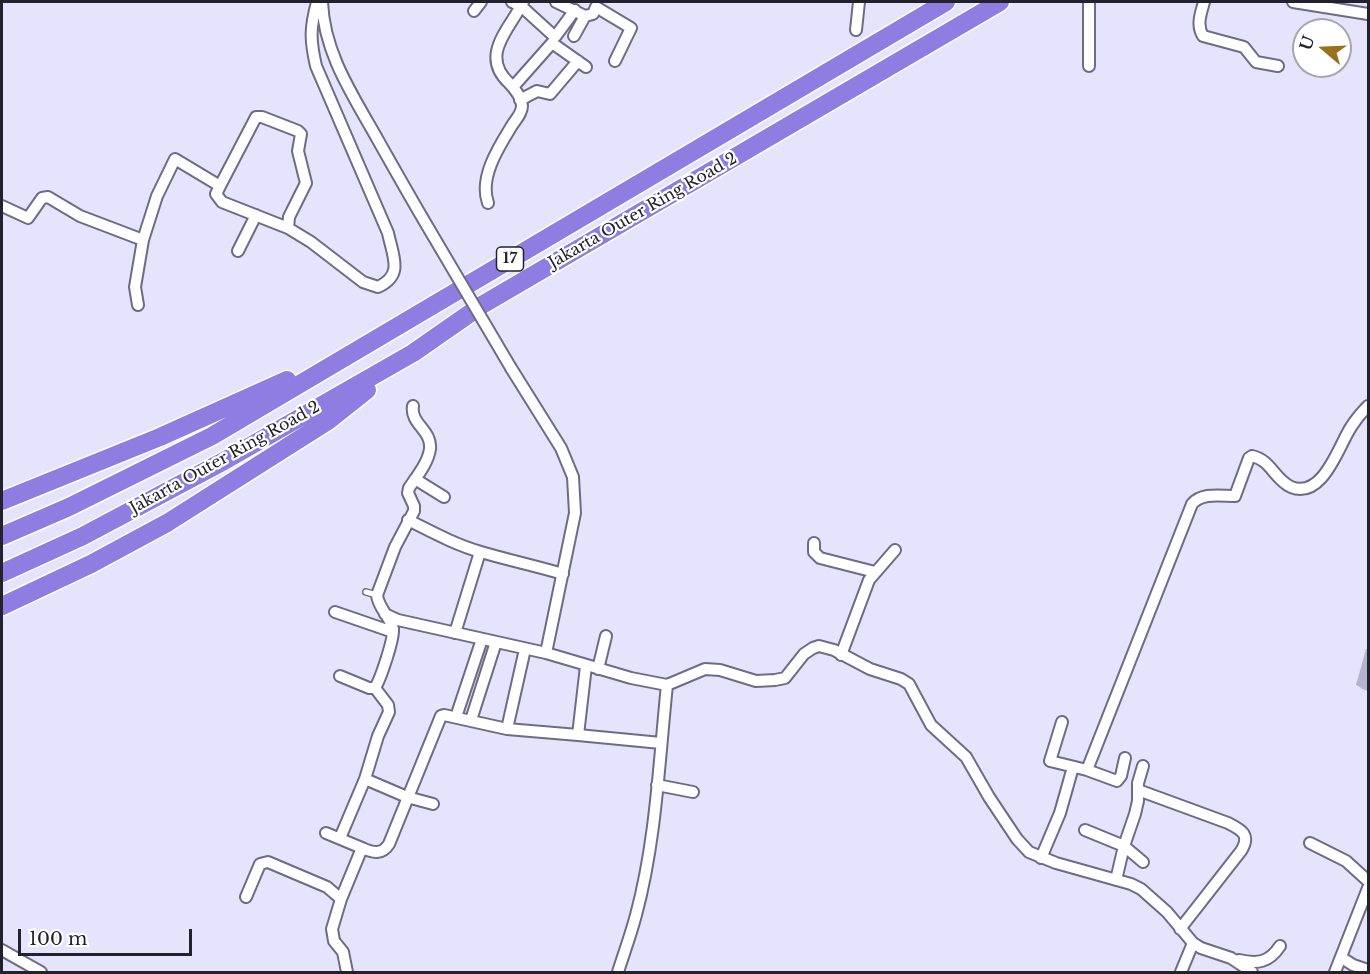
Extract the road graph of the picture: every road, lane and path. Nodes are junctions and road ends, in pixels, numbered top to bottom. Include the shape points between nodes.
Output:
1 (317, 2) edge
2 (322, 2) edge
3 (481, 2) edge
4 (556, 2) edge
5 (860, 2) edge
6 (946, 2) edge
7 (1000, 2) edge
8 (1089, 2) edge
9 (1204, 2) edge
10 (1297, 2) edge
11 (519, 3) edge
12 (575, 10) junction
13 (474, 11) dead end
14 (1368, 14) edge
15 (585, 16) junction
16 (856, 30) dead end
17 (574, 36) dead end
18 (615, 62) dead end
19 (1089, 66) dead end
20 (1278, 66) dead end
21 (513, 87) junction
22 (520, 100) junction
23 (220, 186) junction
24 (488, 203) dead end
25 (2, 206) edge
26 (256, 215) junction
27 (288, 228) junction
28 (143, 240) junction
29 (238, 251) dead end
30 (138, 305) dead end
31 (363, 346) junction
32 (413, 353) junction
33 (413, 406) dead end
34 (1368, 406) edge
35 (415, 479) junction
36 (444, 497) dead end
37 (2, 501) edge
38 (408, 520) junction
39 (2, 537) edge
40 (814, 543) dead end
41 (895, 550) dead end
42 (480, 552) junction
43 (874, 572) junction
44 (2, 573) edge
45 (563, 574) junction
46 (366, 592) dead end
47 (377, 595) junction
48 (2, 606) edge
49 (335, 612) dead end
50 (385, 614) junction
51 (393, 632) junction
52 (455, 633) junction
53 (606, 636) dead end
54 (482, 639) junction
55 (496, 642) junction
56 (525, 650) junction
57 (546, 653) junction
58 (841, 655) junction
59 (586, 666) junction
60 (598, 669) junction
61 (340, 676) dead end
62 (667, 685) junction
63 (375, 688) junction
64 (456, 717) junction
65 (471, 720) junction
66 (1062, 722) dead end
67 (507, 729) junction
68 (578, 735) junction
69 (661, 742) junction
70 (1125, 758) dead end
71 (1073, 766) junction
72 (1143, 766) dead end
73 (1087, 770) junction
74 (365, 779) junction
75 (657, 785) junction
76 (1138, 790) junction
77 (693, 792) dead end
78 (407, 797) junction
79 (434, 804) dead end
80 (1085, 830) dead end
81 (326, 833) dead end
82 (340, 838) junction
83 (1310, 843) dead end
84 (1124, 846) junction
85 (362, 848) junction
86 (1041, 858) junction
87 (1143, 862) dead end
88 (1116, 880) junction
89 (1368, 881) edge
90 (1368, 888) edge
91 (246, 897) dead end
92 (341, 899) junction
93 (1180, 929) junction
94 (1193, 943) junction
95 (1280, 946) dead end
96 (2, 950) edge
97 (1231, 958) junction
98 (1342, 958) junction
99 (1368, 970) edge
100 (41, 972) edge
101 (347, 972) edge
102 (618, 972) edge
103 (1180, 972) edge
104 (1252, 972) edge
105 (1335, 972) edge

1 - 27 street via 310,42 316,66 388,233 394,273 389,282 378,287 363,282
2 - 45 street, bridge via 330,47 346,84 561,448 573,477 575,513
3 - 13 street
4 - 12 street
5 - 16 street
6 - 31 highway, Jakarta Outer Ring Road 2 / 17
7 - 32 highway, Jakarta Outer Ring Road 2 / 17 via 482,305
8 - 19 street
9 - 20 street via 1200,20 1203,36 1244,47 1256,63
10 - 14 street
11 - 12 street via 555,38
11 - 21 street via 496,58 497,69
12 - 15 street
15 - 17 street
15 - 18 street via 593,14 596,7 631,28
21 - 22 street
21 - 22 street via 552,43 582,64 550,94 537,91
22 - 24 street via 520,112 488,173
23 - 26 street via 216,194 222,202
23 - 27 street via 258,116 298,131 298,151 306,183 289,217
23 - 28 street via 175,159 157,196
25 - 28 street via 28,218 42,198 48,197 80,216
26 - 27 street
26 - 29 street
28 - 30 street via 135,287
31 - 37 highway via 160,437
31 - 39 highway, Jakarta Outer Ring Road 2 / 17 via 213,436
32 - 44 highway, Jakarta Outer Ring Road 2 / 17 via 224,461 83,536
32 - 48 highway via 328,421 167,523
33 - 35 street via 414,419 430,441 430,451
34 - 73 street via 1351,427 1330,467 1314,483 1299,488 1290,486 1266,462 1252,456 1235,496 1202,496 1192,504
35 - 36 street
35 - 38 street via 408,493 414,511
38 - 42 street
38 - 47 street
40 - 43 street via 819,558
41 - 43 street
42 - 45 street
42 - 52 street
43 - 58 street
45 - 57 street
46 - 47 lane
47 - 50 street
49 - 51 street
50 - 51 street
50 - 52 street
51 - 63 street
52 - 54 street
53 - 60 street
54 - 55 street
54 - 64 street
55 - 56 street
55 - 65 street
56 - 57 street
56 - 67 street
57 - 59 street
58 - 62 street via 826,647 813,648 785,678 775,680 756,681 705,669
58 - 86 street via 909,684 932,725 966,757 1017,839
59 - 60 street
59 - 68 street
60 - 62 street
61 - 63 street
62 - 69 street
63 - 74 street via 389,712
64 - 65 street
64 - 78 street via 444,715 438,719
65 - 67 street
66 - 71 street via 1050,761
67 - 68 street
68 - 69 street
69 - 75 street
70 - 73 street via 1117,781
71 - 73 street
71 - 86 street via 1060,813
72 - 76 street
74 - 78 street
74 - 82 street
75 - 77 street
75 - 102 street via 645,873
76 - 84 street
76 - 93 street via 1228,823 1246,835 1241,851
78 - 79 street
78 - 85 street via 386,849 374,853
80 - 84 street
81 - 82 street
82 - 85 street
83 - 89 street via 1346,861
84 - 87 street
84 - 88 street
85 - 92 street
86 - 88 street
88 - 93 street via 1141,890
90 - 98 street
91 - 92 street via 260,864 268,862 327,887
92 - 101 street via 332,937 343,952
93 - 94 street
94 - 97 street
94 - 103 street
95 - 97 street via 1256,964
96 - 100 street
97 - 104 street
98 - 99 street
98 - 105 street

